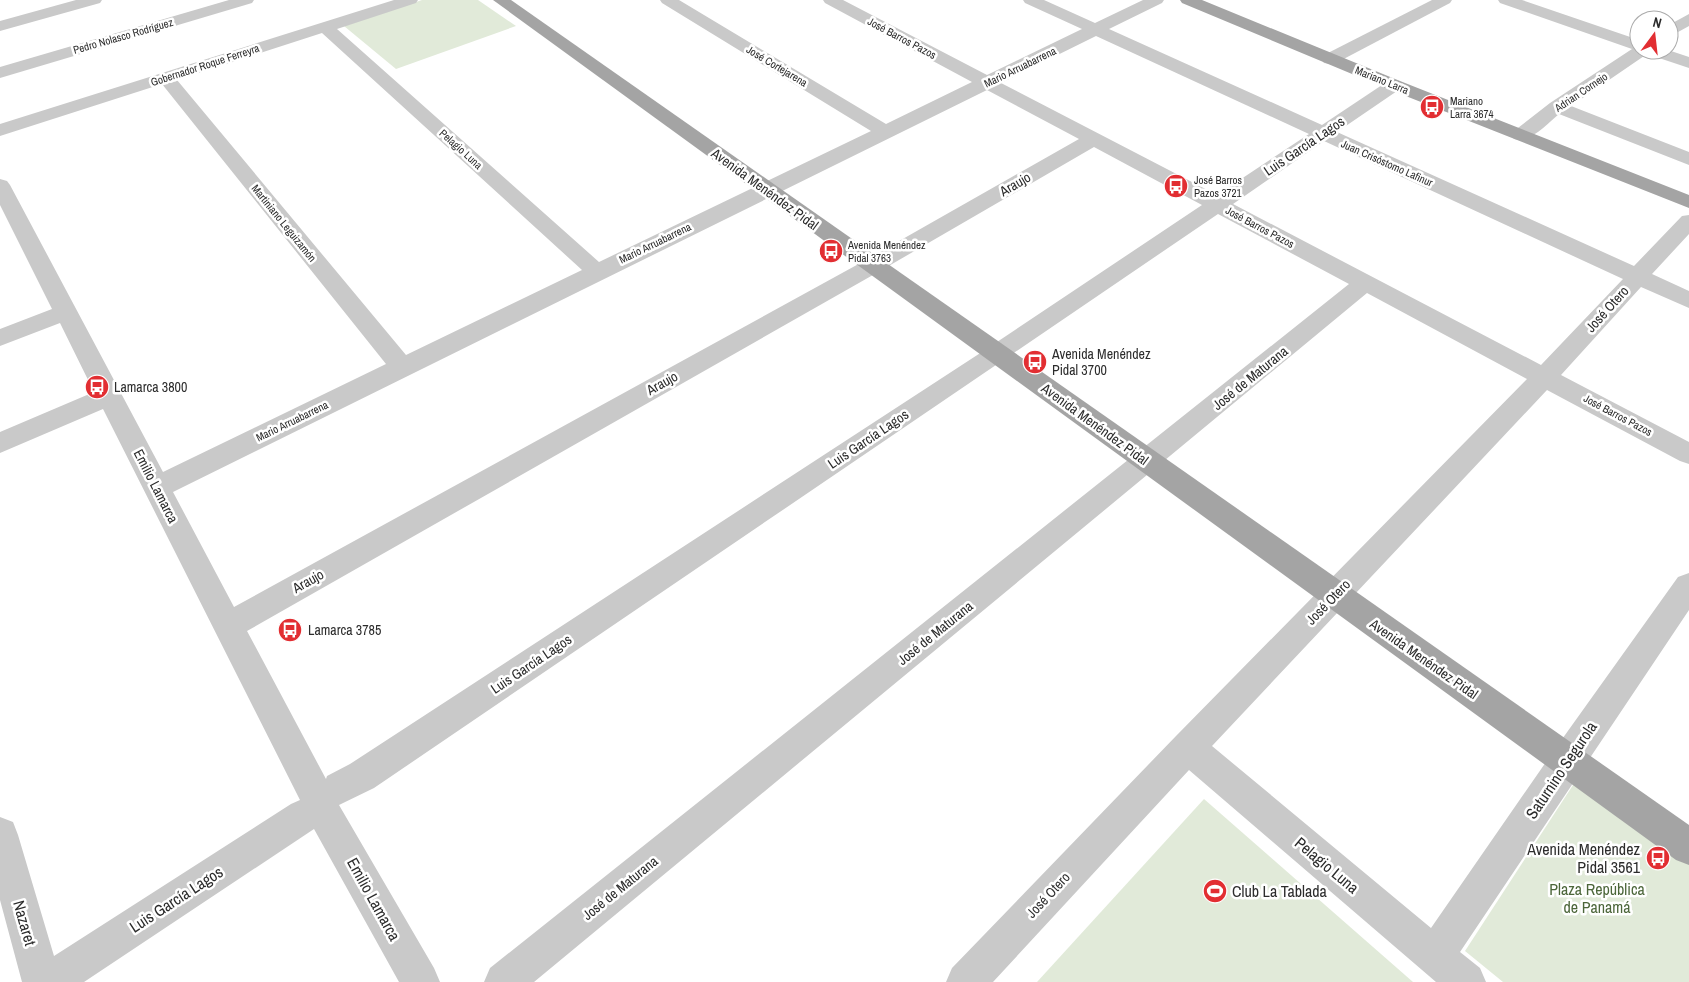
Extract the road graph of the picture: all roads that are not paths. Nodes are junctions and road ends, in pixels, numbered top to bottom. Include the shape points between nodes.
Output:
1 (94, 0) edge
2 (246, 0) edge
3 (410, 0) edge
4 (501, 0) edge
5 (668, 0) edge
6 (831, 0) edge
7 (1031, 0) edge
8 (1156, 0) edge
9 (1188, 0) edge
10 (1444, 0) edge
11 (1506, 0) edge
12 (0, 26) edge
13 (325, 27) junction
14 (1096, 30) junction
15 (1629, 43) edge
16 (1330, 59) junction
17 (1629, 59) edge
18 (0, 73) edge
19 (166, 78) junction
20 (987, 83) junction
21 (1394, 85) junction
22 (1557, 108) junction
23 (0, 130) edge
24 (885, 131) junction
25 (1322, 133) junction
26 (1521, 135) junction
27 (1094, 139) junction
28 (1689, 159) edge
29 (0, 185) edge
30 (766, 190) junction
31 (1689, 202) edge
32 (1218, 205) junction
33 (1689, 221) edge
34 (872, 266) junction
35 (597, 272) junction
36 (1637, 276) junction
37 (1365, 283) junction
38 (1689, 300) edge
39 (66, 312) junction
40 (0, 338) edge
41 (997, 354) junction
42 (402, 367) junction
43 (1545, 376) junction
44 (110, 395) junction
45 (0, 443) edge
46 (1689, 454) edge
47 (1148, 461) junction
48 (156, 488) junction
49 (1689, 586) edge
50 (1335, 595) junction
51 (229, 625) junction
52 (1188, 747) junction
53 (1567, 760) junction
54 (320, 802) junction
55 (0, 836) edge
56 (1689, 847) edge
57 (1435, 956) junction
58 (42, 982) edge
59 (49, 982) edge
60 (420, 982) edge
61 (504, 982) edge
62 (966, 982) edge
63 (1466, 982) edge

1 - 12 street
2 - 18 street, Pedro Nolasco Rodríguez
3 - 13 street, Gobernador Roque Ferreyra
4 - 30 main road, Avenida Menéndez Pidal
5 - 24 street, José Cortejarena
6 - 20 street, José Barros Pazos
7 - 14 street, Juan Crisóstomo Lafinur
8 - 14 street, Mario Arruabarrena
9 - 16 main road, Mariano Larra
10 - 16 street
11 - 15 street
13 - 19 street, Gobernador Roque Ferreyra
13 - 35 street, Pelagio Luna
14 - 20 street, Mario Arruabarrena
14 - 25 street, Juan Crisóstomo Lafinur
16 - 21 main road, Mariano Larra
17 - 22 street, Adrian Cornejo
19 - 23 street, Gobernador Roque Ferreyra
19 - 42 street, Martiniano Leguizamón
20 - 24 street, Mario Arruabarrena
20 - 27 street, José Barros Pazos
21 - 25 street, Luis García Lagos
21 - 26 main road, Mariano Larra
22 - 26 street, Adrian Cornejo
22 - 28 street
24 - 30 street, Mario Arruabarrena
25 - 32 street, Luis García Lagos
25 - 36 street, Juan Crisóstomo Lafinur
26 - 31 main road, Mariano Larra
27 - 32 street, José Barros Pazos
27 - 34 street, Araujo
29 - 39 street, Emilio Lamarca
30 - 34 main road, Avenida Menéndez Pidal
30 - 35 street, Mario Arruabarrena
32 - 37 street, José Barros Pazos
32 - 41 street, Luis García Lagos
33 - 36 street, José Otero
34 - 41 main road, Avenida Menéndez Pidal
34 - 51 street, Araujo
35 - 42 street, Mario Arruabarrena
36 - 38 street, Juan Crisóstomo Lafinur
36 - 43 street, José Otero
37 - 43 street, José Barros Pazos
37 - 47 street, José de Maturana
39 - 40 street
39 - 44 street, Emilio Lamarca
41 - 47 main road, Avenida Menéndez Pidal
41 - 54 street, Luis García Lagos
42 - 48 street, Mario Arruabarrena
43 - 46 street, José Barros Pazos
43 - 50 street, José Otero
44 - 45 street
44 - 48 street, Emilio Lamarca
47 - 50 main road, Avenida Menéndez Pidal
47 - 61 street, José de Maturana
48 - 51 street, Emilio Lamarca
49 - 53 street, Saturnino Segurola
50 - 52 street, José Otero
50 - 53 main road, Avenida Menéndez Pidal
51 - 54 street, Emilio Lamarca
52 - 57 street, Pelagio Luna
52 - 62 street, José Otero
53 - 56 main road, Avenida Menéndez Pidal
53 - 57 street, Saturnino Segurola
54 - 59 street, Luis García Lagos
54 - 60 street, Emilio Lamarca
55 - 58 street, Nazaret
57 - 63 street, Pelagio Luna

